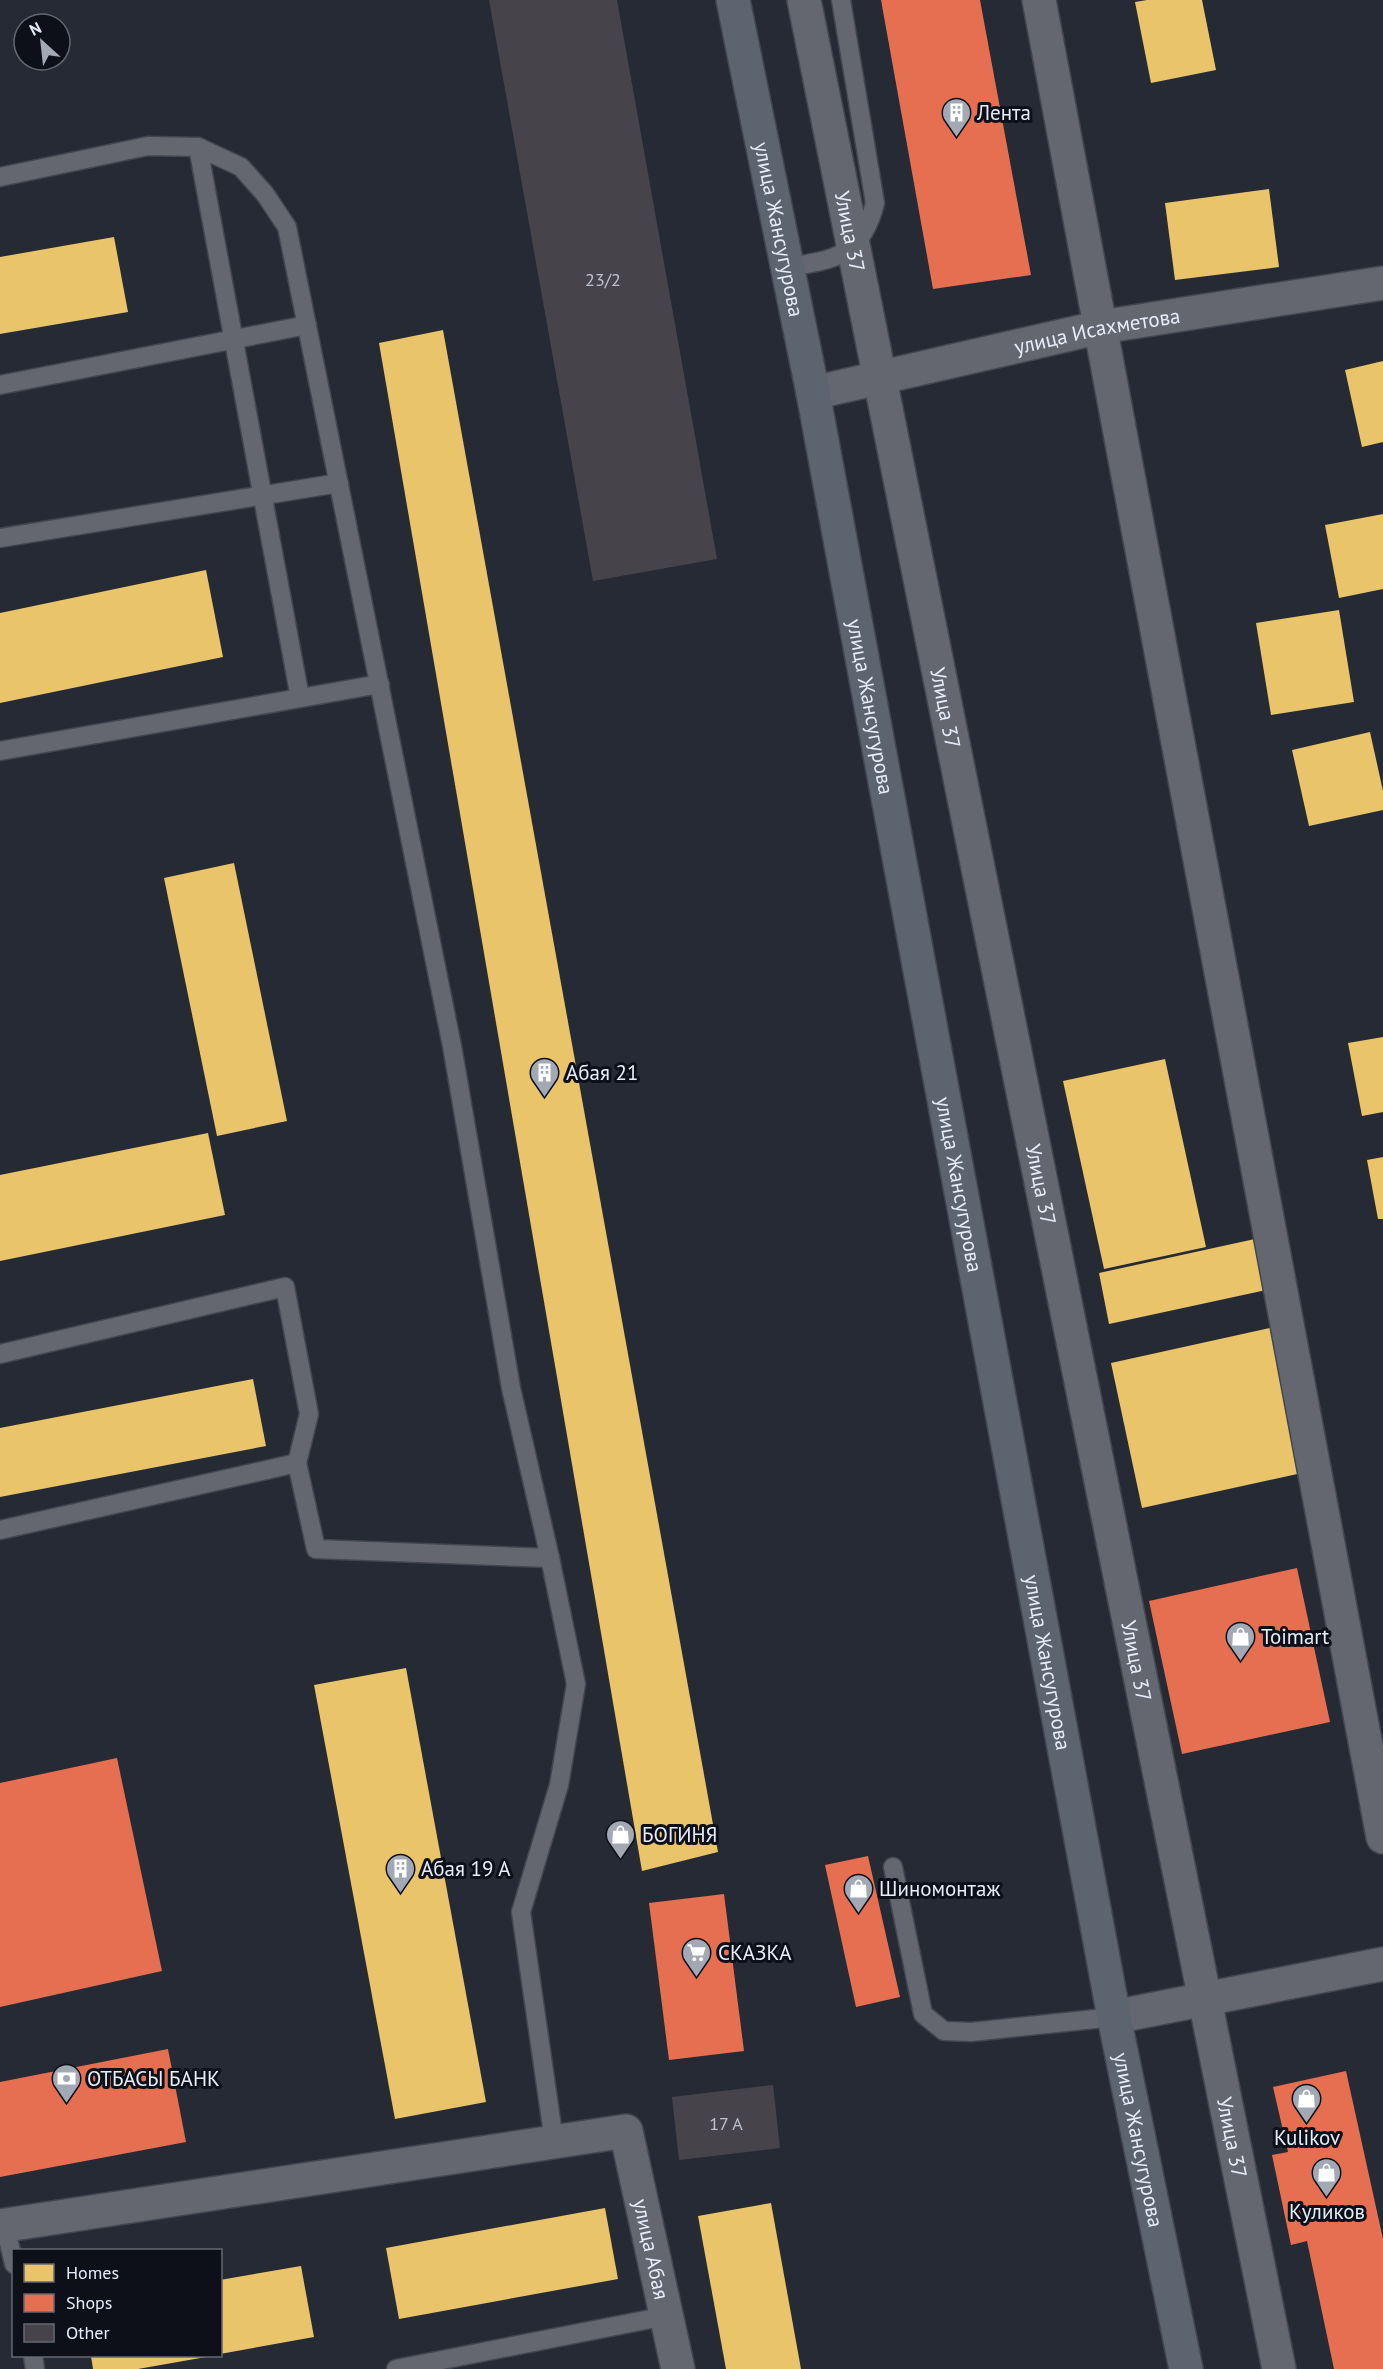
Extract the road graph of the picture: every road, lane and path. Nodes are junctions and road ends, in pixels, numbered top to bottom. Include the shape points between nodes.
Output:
1 (733, 0) edge
2 (804, 0) edge
3 (841, 0) edge
4 (1039, 0) edge
5 (198, 147) junction
6 (0, 177) edge
7 (788, 267) junction
8 (1383, 283) edge
9 (307, 325) junction
10 (1101, 327) junction
11 (235, 339) junction
12 (0, 386) edge
13 (813, 393) junction
14 (339, 483) junction
15 (261, 495) junction
16 (0, 538) edge
17 (380, 684) junction
18 (300, 698) junction
19 (0, 751) edge
20 (0, 1354) edge
21 (297, 1463) junction
22 (0, 1530) edge
23 (550, 1558) junction
24 (1383, 1837) edge
25 (893, 1867) dead end
26 (1383, 1964) edge
27 (1114, 2017) junction
28 (554, 2141) junction
29 (3, 2226) edge
30 (12, 2257) edge
31 (666, 2316) junction
32 (396, 2369) edge
33 (678, 2369) edge
34 (1186, 2369) edge
35 (1279, 2369) edge

1 - 7 main road, улица Жансугурова
2 - 35 street, Улица 37
3 - 7 lane via 875,203 869,225 857,243 844,253 822,262
4 - 10 street
5 - 6 lane via 148,146
5 - 9 lane via 241,167 287,227
5 - 11 lane
7 - 13 main road, улица Жансугурова
8 - 10 street, улица Исахметова
9 - 11 lane
9 - 14 lane
10 - 13 street, улица Исахметова
10 - 24 street
11 - 12 lane
11 - 15 lane
13 - 27 main road, улица Жансугурова
14 - 15 lane
14 - 17 lane
15 - 16 lane
15 - 18 lane
17 - 18 lane
17 - 23 lane via 452,1046 511,1388
18 - 19 lane
20 - 21 lane via 285,1287 309,1414
21 - 22 lane
21 - 23 lane via 316,1549
23 - 28 lane via 576,1684 559,1785 521,1912
25 - 27 lane via 923,2014 944,2031 971,2032
26 - 27 street
27 - 34 main road, улица Жансугурова
28 - 29 street
28 - 31 street, улица Абая via 626,2130
29 - 30 lane
31 - 32 lane
31 - 33 street, улица Абая

